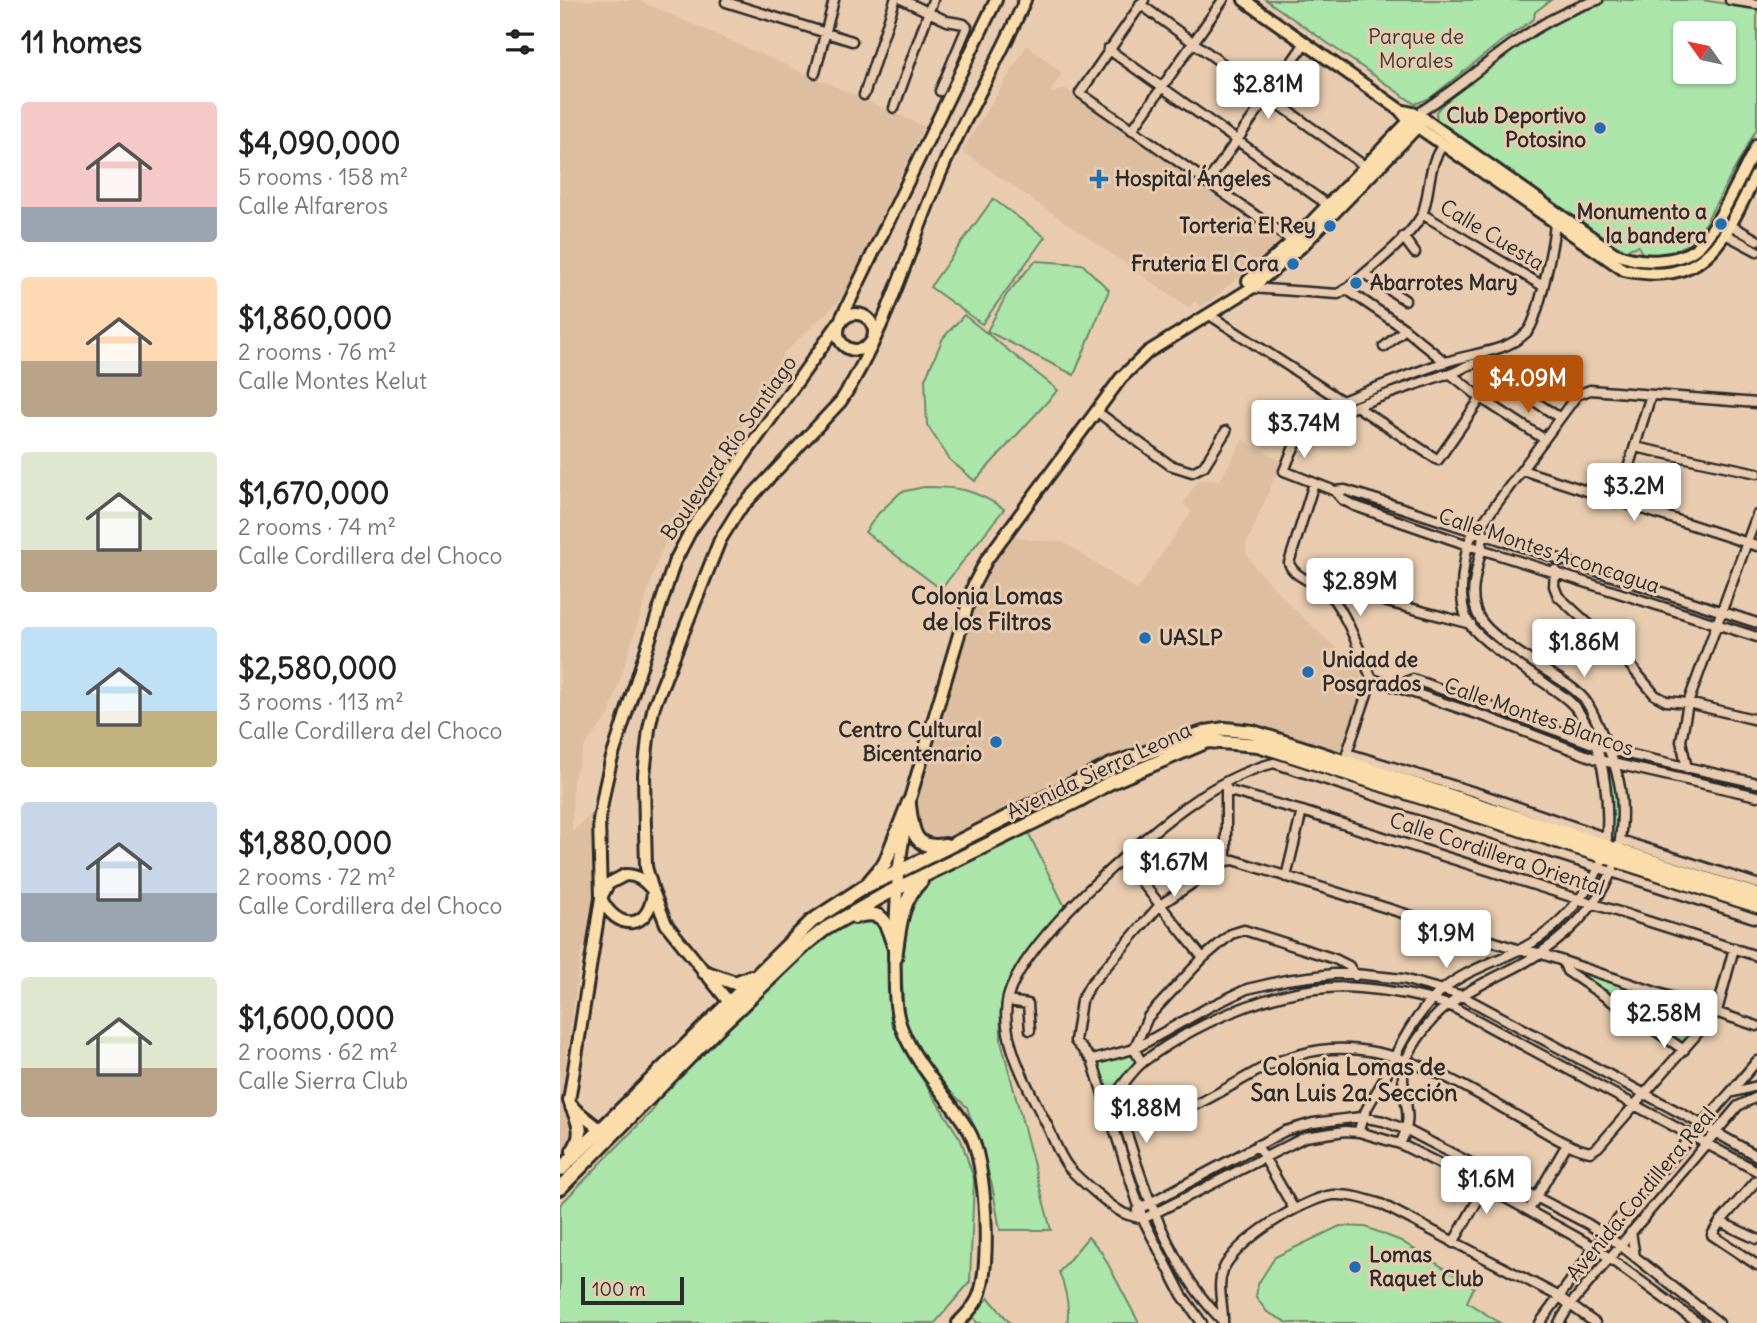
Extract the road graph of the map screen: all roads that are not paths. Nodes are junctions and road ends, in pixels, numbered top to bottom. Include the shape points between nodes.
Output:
1 (834, 0) edge
2 (895, 0) edge
3 (903, 0) edge
4 (933, 0) edge
5 (996, 0) edge
6 (1223, 0) edge
7 (1244, 0) edge
8 (1598, 0) edge
9 (1730, 0) edge
10 (726, 1) edge
11 (1025, 1) edge
12 (1142, 2) edge
13 (1757, 4) edge
14 (929, 13) junction
15 (826, 35) junction
16 (852, 41) dead end
17 (1193, 43) junction
18 (1305, 43) junction
19 (1108, 49) junction
20 (815, 73) dead end
21 (1161, 87) junction
22 (940, 92) dead end
23 (864, 95) dead end
24 (1268, 96) junction
25 (894, 108) dead end
26 (1417, 120) junction
27 (1132, 130) junction
28 (1237, 139) junction
29 (1443, 145) junction
30 (1757, 145) edge
31 (1366, 167) junction
32 (1757, 173) edge
33 (1207, 183) junction
34 (1328, 205) junction
35 (1422, 214) junction
36 (1557, 217) junction
37 (1727, 230) junction
38 (1403, 237) junction
39 (1757, 240) edge
40 (1297, 244) junction
41 (1757, 251) edge
42 (1415, 253) dead end
43 (1685, 255) junction
44 (1671, 258) junction
45 (1690, 268) junction
46 (1674, 273) junction
47 (1365, 274) junction
48 (1543, 286) junction
49 (1247, 287) junction
50 (1346, 289) junction
51 (1405, 300) dead end
52 (1209, 314) junction
53 (839, 323) junction
54 (1405, 330) junction
55 (873, 340) junction
56 (1384, 347) dead end
57 (1445, 362) junction
58 (1510, 364) dead end
59 (1452, 375) junction
60 (1519, 391) dead end
61 (1651, 395) junction
62 (1481, 398) junction
63 (1757, 403) edge
64 (1356, 406) junction
65 (1096, 411) junction
66 (1560, 418) junction
67 (1226, 431) dead end
68 (1544, 439) junction
69 (1635, 447) junction
70 (1522, 470) junction
71 (1757, 473) edge
72 (1314, 483) junction
73 (1335, 491) junction
74 (1387, 503) junction
75 (1617, 503) junction
76 (1382, 514) junction
77 (1757, 515) edge
78 (1481, 525) junction
79 (1473, 531) junction
80 (1484, 535) junction
81 (1747, 542) junction
82 (1468, 545) junction
83 (1757, 546) edge
84 (1480, 549) junction
85 (1557, 560) junction
86 (1555, 572) junction
87 (1315, 583) junction
88 (1722, 611) junction
89 (1481, 621) junction
90 (1717, 622) junction
91 (1757, 623) edge
92 (1470, 625) junction
93 (1757, 637) edge
94 (1372, 679) junction
95 (1394, 686) junction
96 (1688, 703) junction
97 (1757, 720) edge
98 (1179, 740) junction
99 (1594, 744) junction
100 (1610, 750) junction
101 (1599, 760) junction
102 (1616, 765) junction
103 (1687, 766) junction
104 (1096, 773) junction
105 (1120, 778) junction
106 (1686, 779) junction
107 (1757, 783) edge
108 (1226, 787) junction
109 (1757, 796) edge
110 (1079, 800) junction
111 (909, 802) junction
112 (1302, 811) junction
113 (1518, 824) junction
114 (956, 844) junction
115 (1610, 854) junction
116 (1123, 859) junction
117 (1226, 861) junction
118 (898, 872) junction
119 (934, 872) junction
120 (1286, 877) junction
121 (1757, 884) edge
122 (864, 887) junction
123 (897, 889) junction
124 (653, 891) junction
125 (1757, 895) edge
126 (601, 898) junction
127 (1579, 898) junction
128 (1593, 903) junction
129 (1160, 905) junction
130 (1757, 906) edge
131 (1757, 919) edge
132 (825, 929) junction
133 (1734, 948) junction
134 (1520, 950) junction
135 (894, 952) junction
136 (1539, 953) junction
137 (1757, 956) edge
138 (1203, 958) junction
139 (1563, 961) junction
140 (704, 972) junction
141 (757, 974) junction
142 (1354, 974) junction
143 (1358, 988) junction
144 (1443, 989) junction
145 (1460, 995) junction
146 (1433, 1000) junction
147 (728, 1002) junction
148 (1008, 1002) junction
149 (1449, 1005) junction
150 (1717, 1011) junction
151 (1757, 1026) edge
152 (718, 1028) junction
153 (1030, 1030) dead end
154 (1135, 1049) junction
155 (1684, 1050) junction
156 (1393, 1056) junction
157 (1092, 1060) junction
158 (1406, 1060) junction
159 (1757, 1060) edge
160 (1142, 1063) junction
161 (1124, 1086) junction
162 (1757, 1086) edge
163 (1645, 1093) junction
164 (1730, 1093) junction
165 (1115, 1095) junction
166 (1757, 1097) edge
167 (1636, 1105) junction
168 (572, 1107) junction
169 (1107, 1107) junction
170 (1361, 1117) junction
171 (1701, 1124) junction
172 (601, 1130) junction
173 (1407, 1130) junction
174 (1359, 1132) junction
175 (1715, 1133) junction
176 (614, 1134) junction
177 (1691, 1136) junction
178 (1400, 1144) junction
179 (1567, 1144) junction
180 (1705, 1144) junction
181 (1257, 1146) junction
182 (1757, 1156) edge
183 (1264, 1157) junction
184 (561, 1168) edge
185 (1757, 1171) edge
186 (1493, 1174) junction
187 (1757, 1180) edge
188 (1486, 1187) junction
189 (560, 1188) edge
190 (1536, 1198) junction
191 (1150, 1202) junction
192 (1294, 1209) junction
193 (1529, 1210) junction
194 (1136, 1212) junction
195 (1154, 1214) junction
196 (1143, 1219) junction
197 (1720, 1222) junction
198 (1631, 1232) junction
199 (1604, 1235) junction
200 (1757, 1239) edge
201 (1453, 1243) junction
202 (1620, 1245) junction
203 (1594, 1247) junction
204 (1609, 1257) junction
205 (1635, 1258) junction
206 (1757, 1265) edge
207 (1558, 1296) junction
208 (1570, 1305) junction
209 (1699, 1308) junction
210 (1692, 1321) edge
211 (1224, 1322) edge
212 (958, 1323) edge
213 (1202, 1323) edge
214 (1540, 1323) edge
215 (1559, 1323) edge
216 (1595, 1323) edge
217 (1719, 1323) edge

1 - 15 street
2 - 23 street
3 - 14 street
4 - 14 street
5 - 53 main road, Boulevard Río Santiago
6 - 17 street
7 - 18 main road
8 - 26 street via 1544,22
9 - 13 street
10 - 15 street
11 - 55 main road, Boulevard Río Santiago via 959,132
12 - 17 street
12 - 19 street
14 - 22 street via 967,27
14 - 25 street
15 - 16 street
15 - 20 street
17 - 21 street
17 - 24 street
18 - 24 street
18 - 26 main road
19 - 21 street
19 - 27 street via 1080,93
21 - 27 street
21 - 28 street
24 - 28 street
24 - 31 street
26 - 29 main road
26 - 31 main road
26 - 36 main road
26 - 40 main road
27 - 33 street
28 - 33 street
28 - 34 street
29 - 35 street via 1432,163
29 - 36 main road
30 - 43 main road via 1713,226
31 - 34 main road
32 - 37 main road
33 - 40 street
34 - 40 main road
35 - 38 street
35 - 48 street, Calle Cuesta
36 - 44 main road via 1625,258
36 - 46 main road via 1624,270
36 - 48 street
37 - 39 street
37 - 41 street
37 - 45 main road via 1706,258
38 - 42 street
38 - 47 street
40 - 49 main road
43 - 44 main road
43 - 45 main road
44 - 46 main road
45 - 46 main road
47 - 50 street
47 - 51 street
48 - 57 street via 1532,326 1522,337 1500,348
49 - 50 street via 1338,293
49 - 52 main road
50 - 54 street
52 - 57 street via 1342,401
52 - 65 main road via 1148,352
53 - 55 main road via 849,315 861,315 873,324
53 - 55 main road via 839,340 847,349 866,348
53 - 126 main road, Boulevard Río Santiago via 691,530 674,563 605,788 599,820
54 - 56 street
54 - 57 street
55 - 124 main road, Boulevard Río Santiago via 841,401 738,511 720,540 692,606 654,706 645,753 646,867
58 - 59 street via 1482,363
59 - 62 street
59 - 64 street
60 - 66 street
61 - 63 street
61 - 66 street via 1590,390 1577,395
61 - 69 street
62 - 64 street via 1438,460
62 - 68 street
64 - 72 street, Calle Montes Aconcagua via 1295,444 1284,471
65 - 67 street via 1170,465 1192,472 1205,466
65 - 111 main road via 987,559 974,584
66 - 68 street
68 - 70 street
69 - 71 street
69 - 75 street
70 - 75 street
70 - 78 street
72 - 73 street, Calle Montes Aconcagua
72 - 87 street via 1289,564
73 - 74 street, Calle Montes Aconcagua
73 - 76 street, Calle Montes Aconcagua via 1355,506
74 - 76 street
74 - 79 street, Calle Montes Aconcagua
75 - 81 street
76 - 82 street, Calle Montes Aconcagua
77 - 81 street
78 - 79 street
78 - 80 street
79 - 80 street, Calle Montes Aconcagua
79 - 82 street
80 - 84 street
80 - 85 street, Calle Montes Aconcagua
81 - 83 street
81 - 88 street
82 - 84 street, Calle Montes Aconcagua
82 - 92 street via 1462,593
84 - 86 street, Calle Montes Aconcagua
84 - 89 street via 1474,580
85 - 86 street
85 - 88 street, Calle Montes Aconcagua
86 - 90 street, Calle Montes Aconcagua
86 - 96 street via 1558,596 1620,653 1655,695
87 - 92 street
87 - 94 street via 1338,607
88 - 90 street
88 - 91 street, Calle Montes Aconcagua
89 - 92 street
89 - 100 street via 1578,693 1589,705
90 - 93 street, Calle Montes Aconcagua
90 - 96 street
92 - 99 street via 1568,699
94 - 95 street, Calle Montes Blancos
94 - 115 street, Avenida Sierra Leona via 1347,753 1480,794
95 - 99 street, Calle Montes Blancos via 1413,679
95 - 101 street, Calle Montes Blancos
96 - 97 street
96 - 103 street via 1681,741
98 - 104 highway, Avenida Sierra Leona
98 - 105 highway via 1129,768
98 - 113 highway, Avenida Sierra Leona via 1225,729 1254,732
99 - 100 street, Calle Montes Blancos
99 - 101 street
100 - 102 street
100 - 103 street, Calle Montes Blancos
101 - 102 street, Calle Montes Blancos
101 - 115 street via 1609,798
102 - 106 street, Calle Montes Blancos
102 - 115 street via 1622,788
103 - 106 street
103 - 107 street, Calle Montes Blancos
104 - 110 highway via 1098,783
104 - 114 highway, Avenida Sierra Leona
105 - 110 highway, Avenida Sierra Leona
105 - 113 highway, Avenida Sierra Leona via 1208,741 1245,743
106 - 109 street, Calle Montes Blancos
108 - 112 street, Calle Cordillera Oriental
108 - 115 street, Avenida Sierra Leona via 1273,763
108 - 116 street via 1185,808
108 - 117 street
110 - 119 highway, Avenida Sierra Leona
111 - 114 highway via 916,838 929,846
111 - 118 main road
111 - 122 highway via 885,863
112 - 120 street
112 - 127 street, Calle Cordillera Oriental
113 - 115 highway, Avenida Sierra Leona
114 - 118 highway, Avenida Sierra Leona
115 - 121 street, Avenida Sierra Leona
115 - 125 highway, Avenida Sierra Leona
115 - 127 street
115 - 128 street
115 - 130 highway, Avenida Sierra Leona
115 - 131 street, Avenida Sierra Leona
116 - 129 street
116 - 148 street via 1048,934 1017,976
117 - 120 street
117 - 129 street
118 - 122 highway, Avenida Sierra Leona
118 - 123 main road
119 - 123 highway, Avenida Sierra Leona
119 - 135 highway via 918,883 904,905
120 - 134 street
122 - 141 highway, Avenida Sierra Leona via 813,921
123 - 132 highway, Avenida Sierra Leona
123 - 135 main road
124 - 126 main road via 645,881 625,875 608,884
124 - 126 main road via 649,912 638,920 624,921 607,909
124 - 140 main road, Boulevard Río Santiago via 666,925
126 - 168 main road, Boulevard Río Santiago via 569,1092
127 - 128 street, Calle Cordillera Oriental
127 - 134 street via 1559,923
128 - 133 street, Calle Cordillera Oriental
128 - 136 street via 1573,927
129 - 138 street
129 - 157 street via 1081,1001 1075,1041
132 - 135 highway via 857,916 878,915 885,921
132 - 152 highway, Avenida Sierra Leona
133 - 137 street, Calle Cordillera Oriental
133 - 150 street
134 - 136 street
134 - 144 street
135 - 212 main road via 900,1026 915,1055 971,1132 979,1152 986,1247 983,1282 979,1298
136 - 139 street
136 - 145 street
138 - 142 street via 1231,934 1244,930 1335,959
138 - 154 street via 1148,1017
139 - 150 street
139 - 155 street via 1567,971
140 - 141 highway via 735,983
140 - 147 main road, Boulevard Río Santiago
141 - 147 highway, Avenida Sierra Leona
142 - 143 street
142 - 144 street
142 - 154 street via 1286,979 1247,989
143 - 146 street
143 - 160 street via 1272,998 1212,1021
144 - 145 street
144 - 146 street
145 - 149 street
145 - 163 street
146 - 149 street
146 - 156 street
147 - 152 main road
147 - 172 highway, Avenida Sierra Leona
148 - 153 street via 1028,1004
148 - 194 street via 1009,1038 1065,1161 1123,1213
149 - 158 street via 1423,1031
149 - 167 street
150 - 151 street
150 - 155 street
152 - 176 highway, Avenida Sierra Leona
154 - 157 street
154 - 160 street
155 - 163 street
156 - 158 street
156 - 161 street via 1321,1050 1270,1065 1191,1107 1162,1117 1138,1103
156 - 170 street
157 - 169 street
158 - 173 street via 1402,1074
158 - 179 street
159 - 164 street, Avenida Cordillera Real
160 - 161 street
161 - 165 street
162 - 164 street, Avenida Cordillera Real
163 - 167 street
163 - 171 street
164 - 171 street, Avenida Cordillera Real
165 - 169 street
165 - 191 street
166 - 175 street, Avenida Cordillera Real via 1738,1106
167 - 177 street
167 - 179 street via 1590,1152
168 - 172 main road
168 - 184 highway via 581,1133
169 - 194 street
170 - 173 street
170 - 174 street
170 - 181 street via 1313,1123
171 - 175 street
171 - 177 street, Avenida Cordillera Real
172 - 176 main road
172 - 184 highway, Avenida Sierra Leona
173 - 178 street
173 - 186 street
174 - 178 street
174 - 183 street via 1305,1138
175 - 180 street, Avenida Cordillera Real
175 - 182 street
176 - 189 highway, Avenida Sierra Leona
177 - 180 street
177 - 199 street, Avenida Cordillera Real
178 - 188 street
179 - 190 street
180 - 185 street
180 - 198 street, Avenida Cordillera Real
181 - 183 street
181 - 191 street
183 - 192 street
183 - 195 street
186 - 188 street
186 - 190 street
187 - 197 street
188 - 193 street
188 - 201 street
190 - 193 street
190 - 199 street
191 - 194 street
191 - 195 street
192 - 201 street via 1331,1195 1356,1196 1381,1204
192 - 211 street via 1245,1242 1227,1262 1220,1282
193 - 203 street
194 - 196 street
195 - 196 street
195 - 211 street via 1206,1305
196 - 213 street via 1182,1295
197 - 200 street
197 - 206 street via 1712,1235
198 - 202 street, Avenida Cordillera Real
198 - 205 street
199 - 202 street
199 - 203 street, Avenida Cordillera Real
201 - 207 street
202 - 204 street, Avenida Cordillera Real
202 - 205 street
203 - 204 street
203 - 207 street, Avenida Cordillera Real
204 - 208 street, Avenida Cordillera Real
204 - 210 street
205 - 209 street
207 - 208 street
207 - 214 street, Avenida Cordillera Real
208 - 215 street, Avenida Cordillera Real
208 - 216 street
209 - 210 street
209 - 217 street

